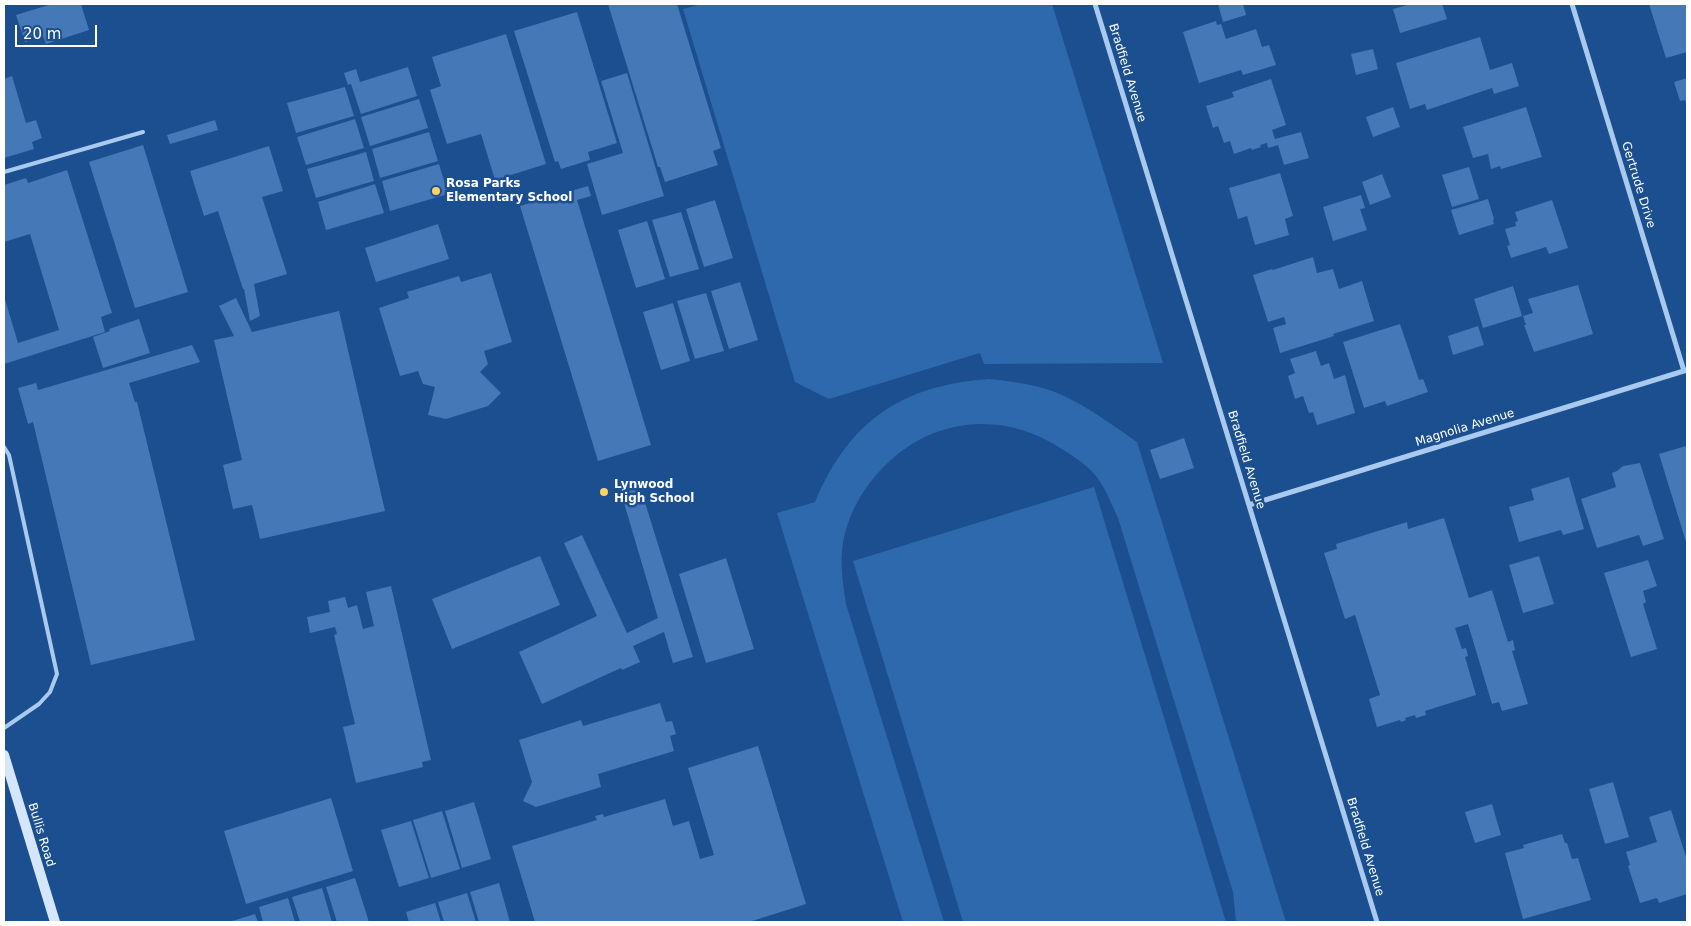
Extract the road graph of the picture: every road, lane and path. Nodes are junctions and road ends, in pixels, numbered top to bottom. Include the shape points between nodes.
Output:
1 (1095, 4) edge
2 (1572, 4) edge
3 (143, 132) dead end
4 (4, 172) edge
5 (1686, 371) edge
6 (4, 447) edge
7 (1249, 506) junction
8 (4, 728) edge
9 (4, 755) edge
10 (55, 922) edge
11 (1377, 922) edge

1 - 7 street, Bradfield Avenue
2 - 5 street, Gertrude Drive
3 - 4 lane
5 - 7 street, Magnolia Avenue
6 - 8 lane via 57,674 50,692 39,704
7 - 11 street, Bradfield Avenue
9 - 10 street, Bullis Road

